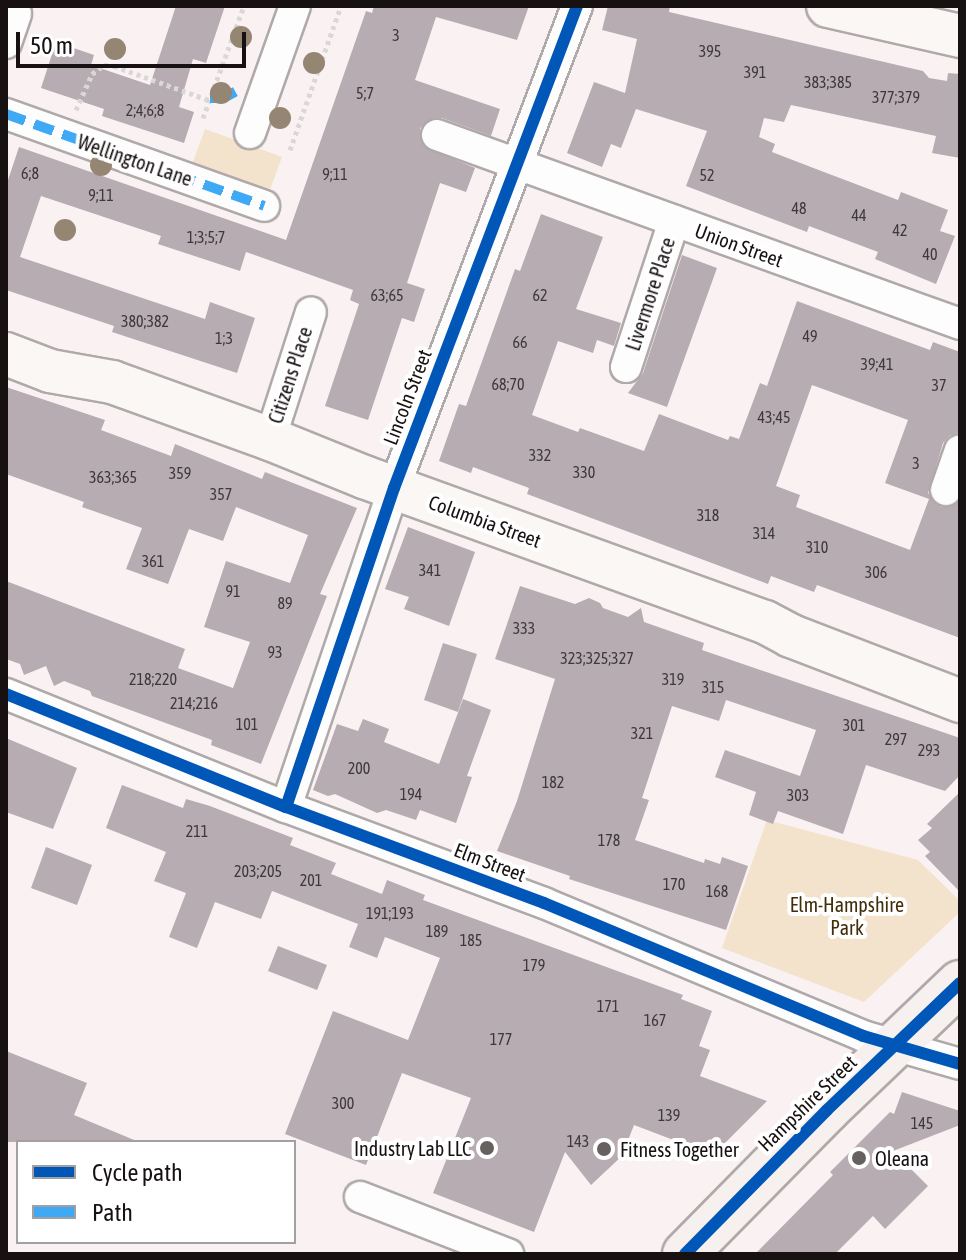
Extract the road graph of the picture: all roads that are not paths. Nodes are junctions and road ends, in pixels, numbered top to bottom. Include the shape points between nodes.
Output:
1 (295, 6) edge
2 (577, 6) edge
3 (828, 6) edge
4 (16, 14) dead end
5 (960, 36) edge
6 (6, 43) edge
7 (6, 114) edge
8 (250, 133) dead end
9 (437, 135) dead end
10 (519, 165) junction
11 (264, 206) dead end
12 (674, 221) junction
13 (311, 312) dead end
14 (960, 324) edge
15 (6, 354) edge
16 (626, 367) dead end
17 (270, 439) junction
18 (960, 450) edge
19 (394, 488) junction
20 (946, 490) dead end
21 (6, 694) edge
22 (960, 701) edge
23 (286, 807) junction
24 (960, 983) edge
25 (898, 1045) junction
26 (960, 1064) edge
27 (360, 1197) dead end
28 (508, 1254) edge
29 (685, 1254) edge

1 - 8 street
2 - 10 street, Lincoln Street
3 - 5 main road
4 - 6 street
7 - 11 street, Wellington Lane
9 - 10 street, Union Street
10 - 12 street, Union Street
10 - 19 street, Lincoln Street
12 - 14 street, Union Street
12 - 16 street, Livermore Place
13 - 17 street, Citizens Place
15 - 17 main road, Columbia Street via 50,371 102,379
17 - 19 main road, Columbia Street
18 - 20 street
19 - 22 main road, Columbia Street via 765,622
19 - 23 street, Lincoln Street
21 - 23 street, Elm Street
23 - 25 street, Elm Street via 544,903 863,1036
24 - 25 main road, Hampshire Street
25 - 26 street, Elm Street
25 - 29 main road, Hampshire Street
27 - 28 street

